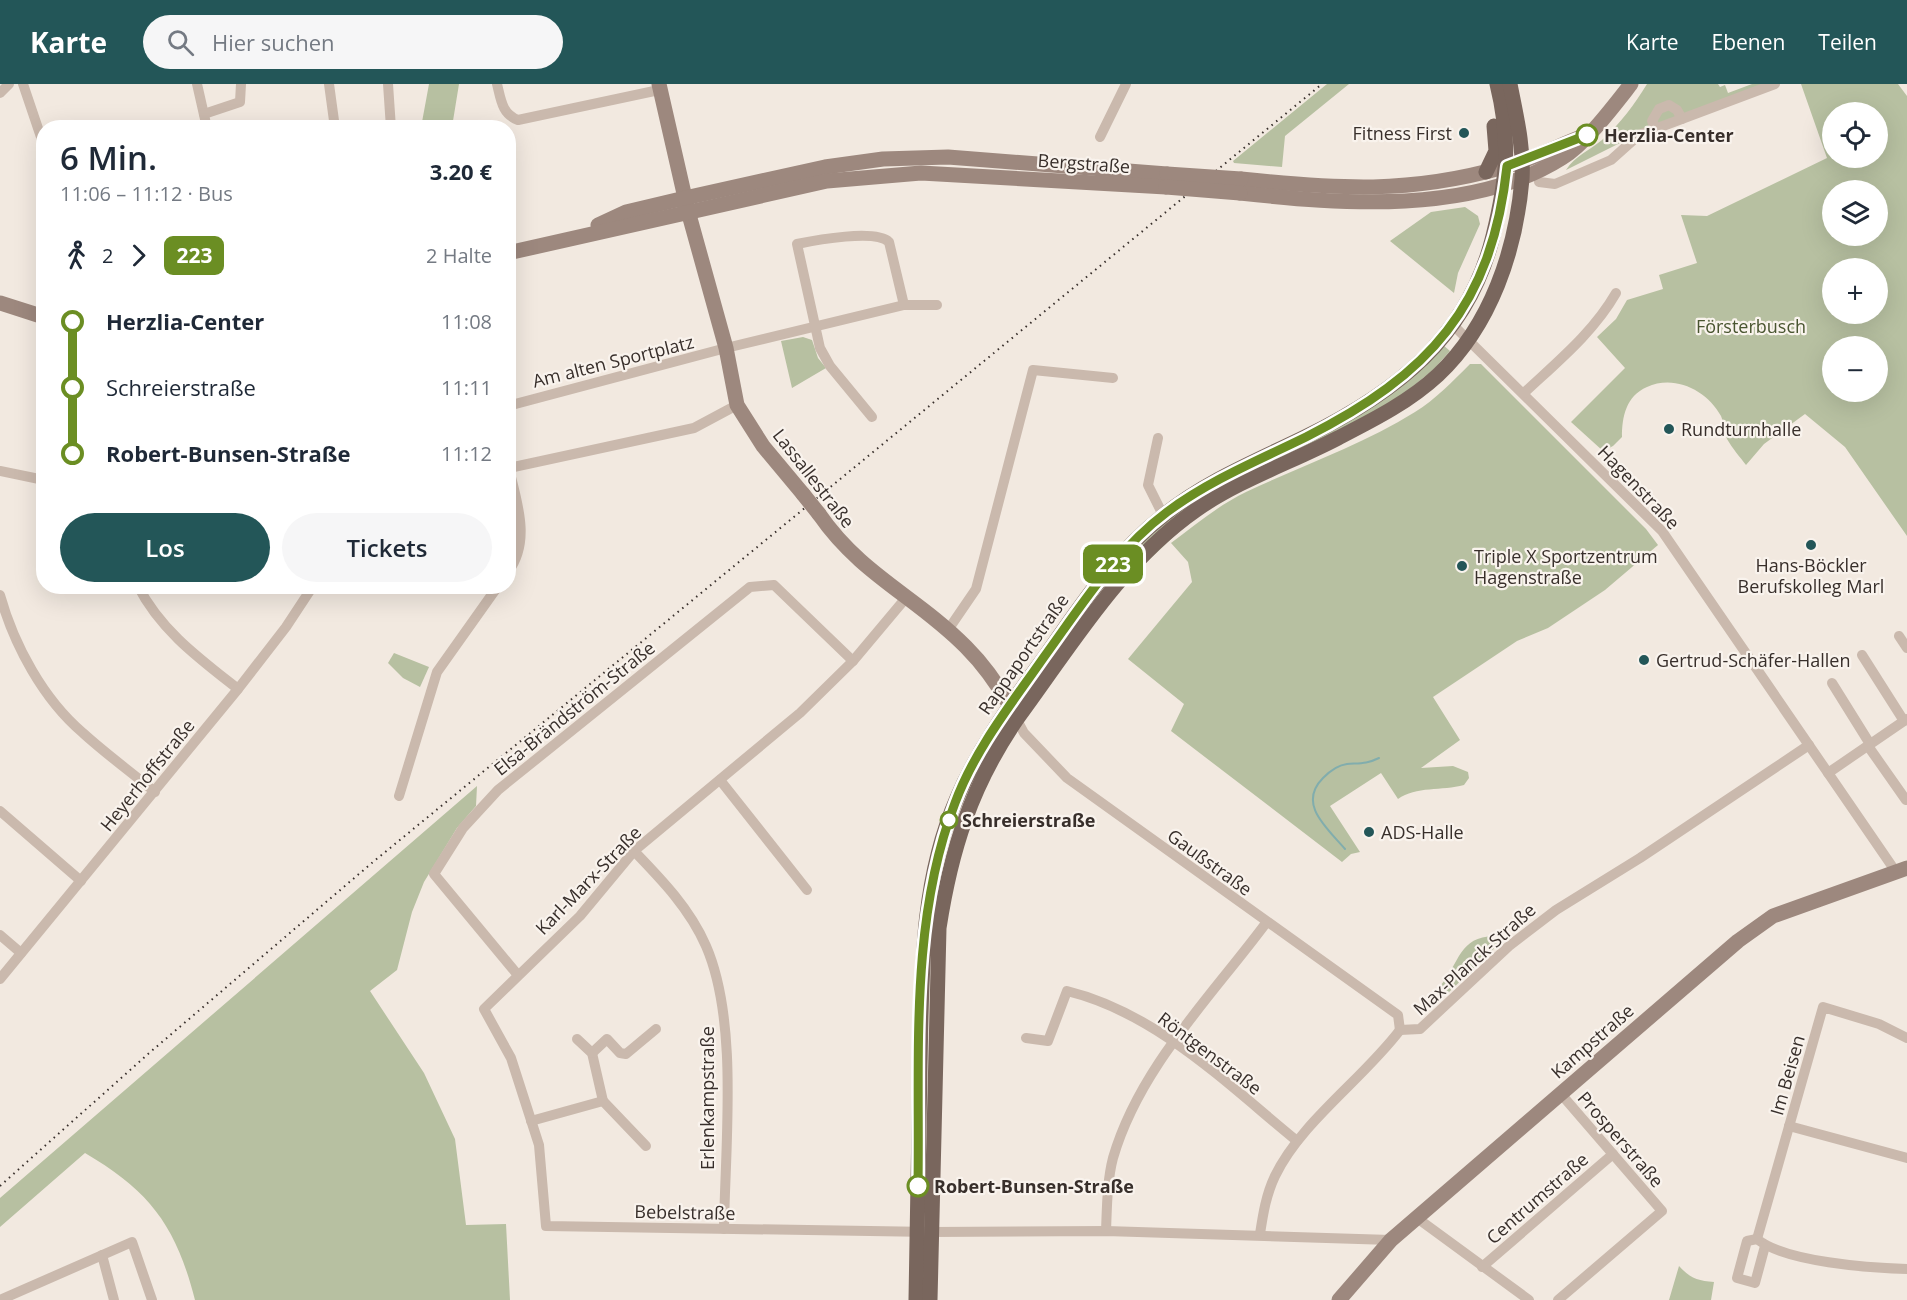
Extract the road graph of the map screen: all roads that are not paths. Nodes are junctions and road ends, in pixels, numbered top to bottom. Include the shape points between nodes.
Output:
1 (9, 84) edge
2 (23, 84) edge
3 (197, 84) edge
4 (241, 84) edge
5 (329, 84) edge
6 (388, 84) edge
7 (497, 84) edge
8 (1126, 84) edge
9 (1488, 84) edge
10 (1497, 84) edge
11 (1510, 84) edge
12 (1630, 84) edge
13 (1775, 84) edge
14 (659, 87) edge
15 (0, 93) edge
16 (204, 114) junction
17 (1682, 119) junction
18 (205, 120) edge
19 (334, 120) edge
20 (390, 120) edge
21 (36, 122) edge
22 (1656, 129) junction
23 (1587, 135) junction
24 (1100, 137) dead end
25 (1514, 163) junction
26 (1486, 172) junction
27 (1522, 177) junction
28 (1539, 182) dead end
29 (1505, 183) junction
30 (1240, 186) junction
31 (687, 204) junction
32 (516, 251) edge
33 (1616, 293) dead end
34 (0, 303) edge
35 (904, 305) junction
36 (937, 305) dead end
37 (36, 314) edge
38 (1454, 326) junction
39 (817, 328) junction
40 (1468, 338) junction
41 (726, 348) junction
42 (1113, 378) dead end
43 (1524, 393) junction
44 (516, 404) edge
45 (737, 405) junction
46 (872, 417) dead end
47 (1158, 438) dead end
48 (516, 465) edge
49 (0, 471) edge
50 (36, 478) edge
51 (516, 500) edge
52 (1163, 516) junction
53 (516, 561) edge
54 (143, 594) edge
55 (308, 594) edge
56 (492, 594) edge
57 (0, 595) edge
58 (905, 599) junction
59 (948, 630) junction
60 (1899, 636) dead end
61 (1907, 648) edge
62 (1863, 655) dead end
63 (853, 661) junction
64 (1832, 683) dead end
65 (238, 689) junction
66 (1013, 713) junction
67 (1905, 724) edge
68 (1809, 745) junction
69 (1869, 745) junction
70 (1828, 773) junction
71 (720, 780) junction
72 (155, 792) junction
73 (399, 796) dead end
74 (1906, 800) edge
75 (0, 811) edge
76 (634, 851) junction
77 (1901, 870) edge
78 (81, 881) junction
79 (807, 890) dead end
80 (1266, 923) junction
81 (0, 935) edge
82 (21, 953) junction
83 (517, 974) junction
84 (0, 979) edge
85 (484, 1008) joint
86 (656, 1029) dead end
87 (1400, 1030) junction
88 (1026, 1038) dead end
89 (1907, 1038) edge
90 (577, 1039) dead end
91 (1174, 1041) junction
92 (592, 1053) junction
93 (1561, 1094) junction
94 (603, 1101) junction
95 (531, 1121) junction
96 (1789, 1126) junction
97 (1297, 1141) junction
98 (646, 1146) dead end
99 (1613, 1154) junction
100 (1907, 1158) edge
101 (1417, 1218) junction
102 (724, 1228) junction
103 (924, 1231) junction
104 (1106, 1231) junction
105 (1260, 1234) junction
106 (1391, 1240) junction
107 (102, 1255) junction
108 (1482, 1267) junction
109 (1907, 1269) edge
110 (0, 1300) edge
111 (114, 1300) edge
112 (153, 1300) edge
113 (916, 1300) edge
114 (930, 1300) edge
115 (1340, 1300) edge
116 (1529, 1300) edge
117 (1558, 1300) edge

1 - 15 street
2 - 21 street
3 - 16 street
4 - 16 street via 240,102
5 - 19 street
6 - 20 street
7 - 14 street via 503,108 518,120
8 - 24 street
9 - 26 main road via 1496,151
10 - 25 main road
11 - 25 main road via 1520,140
12 - 23 street, Bergstraße
13 - 17 street
14 - 31 street, Lassallestraße
16 - 18 street
17 - 22 street
17 - 22 street via 1669,105 1659,110 1652,121
22 - 28 street via 1639,135 1611,160 1555,184
23 - 25 street, Bergstraße
23 - 27 street, Bergstraße via 1564,158
25 - 26 street, Bergstraße
25 - 27 main road, Rappaportstraße
25 - 29 main road, Rappaportstraße
26 - 30 street, Bergstraße via 1416,186
27 - 29 street, Bergstraße
27 - 40 main road, Rappaportstraße via 1514,234 1504,267 1481,319
29 - 30 street, Bergstraße via 1418,200 1353,203
29 - 38 main road, Rappaportstraße via 1485,263
30 - 31 street, Bergstraße, bridge via 1167,180 921,173 827,181
31 - 32 street, Bergstraße via 626,212 568,239
31 - 41 street, Lassallestraße
33 - 43 street via 1593,327
34 - 37 street
35 - 36 street, Am alten Sportplatz
35 - 39 street, Am alten Sportplatz
35 - 39 street via 889,242 884,237 797,243
38 - 40 street, Hagenstraße
38 - 52 main road, Rappaportstraße via 1415,368 1359,408 1211,483
39 - 41 street, Am alten Sportplatz
39 - 46 street via 820,348 830,366
40 - 43 street, Hagenstraße
40 - 66 main road, Rappaportstraße via 1440,373 1389,410 1198,508 1159,538 1126,572
41 - 44 street, Am alten Sportplatz
41 - 45 street, Lassallestraße
42 - 59 street via 1033,370 976,589
43 - 68 street, Hagenstraße via 1662,531
45 - 48 street via 694,428
45 - 58 street, Lassallestraße, bridge via 836,538
47 - 52 street via 1148,485
49 - 50 street
51 - 53 street via 523,534
52 - 66 main road, Rappaportstraße via 1130,546 1093,589
54 - 65 street via 159,620 185,648
55 - 65 street, Heyerhoffstraße
56 - 73 street via 436,672
57 - 72 street via 18,642 44,688 81,732
58 - 59 street, Lassallestraße
58 - 63 street, Karl-Marx-Straße
59 - 66 street, Lassallestraße via 996,681
60 - 61 street
62 - 67 street
63 - 71 street, Karl-Marx-Straße via 800,713
63 - 83 street, Elsa-Brändström-Straße via 774,585 750,587 498,790 463,828 434,874
64 - 69 street
65 - 72 street, Heyerhoffstraße
66 - 80 street, Gaußstraße via 1024,733 1067,778
66 - 103 main road, Rappaportstraße via 993,729 956,799 932,874 921,959
67 - 69 street
68 - 70 street, Hagenstraße
68 - 87 street, Max-Planck-Straße via 1556,910 1509,946 1420,1029
69 - 70 street
69 - 74 street
70 - 77 street, Hagenstraße
71 - 76 street, Karl-Marx-Straße
71 - 79 street
72 - 78 street, Heyerhoffstraße
75 - 78 street
76 - 83 street, Karl-Marx-Straße via 580,916
76 - 102 street, Erlenkampstraße via 676,895 706,946 722,999 727,1056
77 - 93 street, Kampstraße via 1773,916 1738,941
78 - 82 street, Heyerhoffstraße
80 - 87 street, Gaußstraße via 1398,1015
80 - 91 street
81 - 82 street
82 - 84 street, Heyerhoffstraße
83 - 85 street, Karl-Marx-Straße
85 - 95 street, Bebelstraße via 511,1058
86 - 92 street via 626,1054 607,1039
87 - 97 street, Max-Planck-Straße
88 - 91 street, Röntgenstraße via 1048,1041 1067,991 1089,996
89 - 96 street, Im Beisen via 1879,1024 1823,1007
90 - 92 street
91 - 97 street, Röntgenstraße
91 - 104 street via 1134,1103 1113,1158
92 - 94 street
93 - 99 street, Prosperstraße
93 - 101 street, Kampstraße
94 - 95 street
94 - 98 street
95 - 102 street, Bebelstraße via 539,1145 546,1226
96 - 100 street
96 - 109 street, Im Beisen via 1761,1242 1817,1260
97 - 105 street, Max-Planck-Straße via 1275,1176 1264,1206
99 - 108 street, Centrumstraße
99 - 117 street, Prosperstraße via 1662,1211
101 - 106 street, Kampstraße
101 - 108 street
102 - 103 street, Bebelstraße
103 - 104 street
103 - 113 main road, Rappaportstraße
103 - 114 main road, Rappaportstraße
104 - 105 street
105 - 106 street
106 - 115 street, Kampstraße
107 - 110 street
107 - 111 street
107 - 112 street via 132,1242
108 - 116 street

